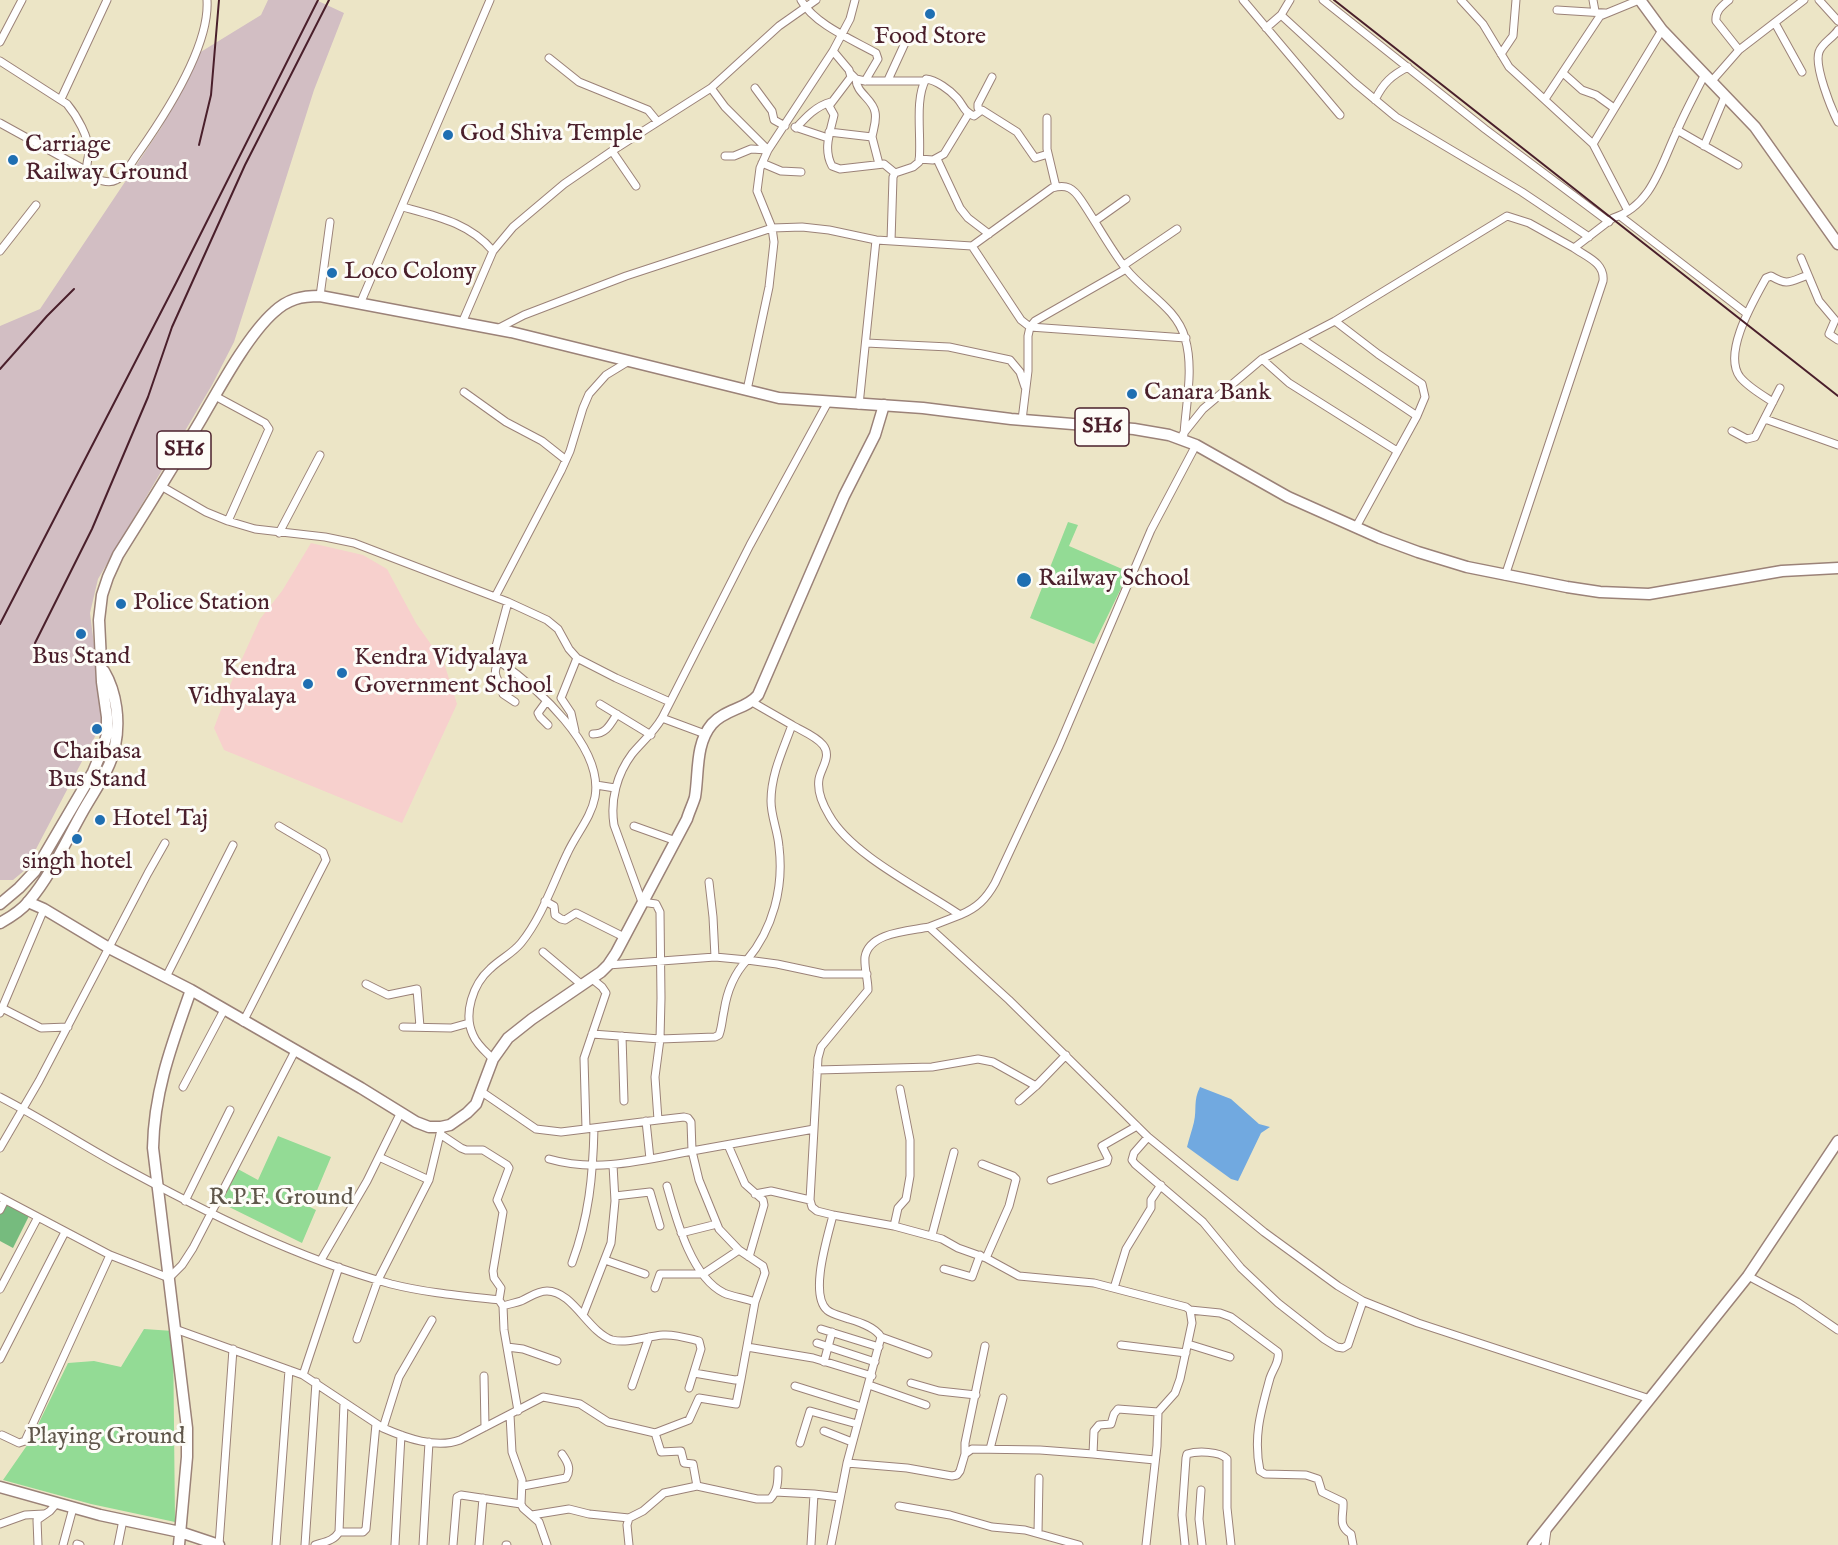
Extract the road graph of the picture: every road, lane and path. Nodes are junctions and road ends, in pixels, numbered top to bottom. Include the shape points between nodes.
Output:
1 (22, 0) edge
2 (107, 0) edge
3 (207, 0) edge
4 (490, 0) edge
5 (801, 0) edge
6 (816, 0) edge
7 (855, 0) edge
8 (1243, 0) edge
9 (1290, 0) edge
10 (1323, 0) edge
11 (1461, 0) edge
12 (1516, 0) edge
13 (1593, 0) edge
14 (1639, 0) edge
15 (1729, 0) edge
16 (1804, 0) edge
17 (1819, 0) edge
18 (805, 8) junction
19 (1557, 10) dead end
20 (1595, 11) junction
21 (1605, 13) junction
22 (1281, 15) junction
23 (1838, 21) edge
24 (1775, 23) junction
25 (1266, 28) junction
26 (1662, 30) junction
27 (1838, 30) edge
28 (843, 34) junction
29 (0, 42) edge
30 (905, 43) dead end
31 (1739, 50) junction
32 (833, 51) junction
33 (1501, 54) junction
34 (549, 58) dead end
35 (0, 61) edge
36 (1408, 68) junction
37 (1802, 72) dead end
38 (1563, 73) junction
39 (854, 76) junction
40 (992, 77) dead end
41 (1708, 79) junction
42 (888, 80) junction
43 (865, 81) junction
44 (925, 81) junction
45 (711, 88) junction
46 (755, 88) dead end
47 (1725, 96) junction
48 (62, 99) junction
49 (1545, 99) junction
50 (1375, 100) junction
51 (831, 102) junction
52 (1614, 108) junction
53 (1835, 109) edge
54 (980, 110) junction
55 (969, 113) junction
56 (1340, 115) dead end
57 (1047, 118) dead end
58 (657, 121) junction
59 (1838, 122) edge
60 (0, 123) edge
61 (786, 124) junction
62 (796, 128) junction
63 (1677, 130) junction
64 (828, 135) junction
65 (872, 137) junction
66 (1593, 144) junction
67 (1704, 146) junction
68 (768, 150) junction
69 (612, 151) junction
70 (1048, 154) junction
71 (725, 156) dead end
72 (919, 159) junction
73 (937, 159) junction
74 (762, 163) junction
75 (879, 164) junction
76 (1738, 165) dead end
77 (87, 171) junction
78 (801, 172) dead end
79 (894, 173) junction
80 (636, 186) dead end
81 (1056, 187) junction
82 (1126, 199) dead end
83 (36, 205) dead end
84 (403, 207) junction
85 (1628, 211) junction
86 (1620, 216) junction
87 (1095, 221) junction
88 (330, 222) dead end
89 (1609, 222) junction
90 (772, 228) junction
91 (1176, 229) dead end
92 (989, 234) junction
93 (1589, 237) junction
94 (876, 240) junction
95 (891, 241) junction
96 (1838, 244) edge
97 (972, 246) junction
98 (1574, 248) junction
99 (0, 251) edge
100 (493, 251) junction
101 (1801, 258) dead end
102 (1125, 267) junction
103 (1808, 275) junction
104 (320, 296) junction
105 (360, 304) junction
106 (1746, 313) junction
107 (1335, 321) junction
108 (462, 322) junction
109 (1030, 327) junction
110 (496, 329) junction
111 (1186, 338) junction
112 (1302, 339) junction
113 (1838, 340) edge
114 (866, 343) junction
115 (1262, 359) junction
116 (628, 361) junction
117 (1780, 388) dead end
118 (1026, 389) junction
119 (747, 390) junction
120 (464, 392) dead end
121 (215, 396) junction
122 (828, 402) junction
123 (1773, 402) junction
124 (859, 405) junction
125 (884, 405) junction
126 (1417, 416) junction
127 (1765, 419) junction
128 (1022, 420) junction
129 (1732, 431) dead end
130 (1182, 436) junction
131 (1196, 445) junction
132 (1838, 445) edge
133 (1397, 451) junction
134 (320, 455) dead end
135 (566, 460) junction
136 (161, 486) junction
137 (228, 521) junction
138 (1356, 527) junction
139 (279, 533) junction
140 (1838, 568) edge
141 (1505, 576) junction
142 (495, 597) junction
143 (508, 602) junction
144 (577, 658) junction
145 (499, 661) junction
146 (103, 668) junction
147 (515, 702) dead end
148 (546, 702) junction
149 (670, 702) junction
150 (752, 702) junction
151 (600, 704) dead end
152 (617, 714) junction
153 (662, 718) junction
154 (548, 725) dead end
155 (792, 726) junction
156 (575, 733) junction
157 (593, 734) dead end
158 (705, 734) junction
159 (651, 735) junction
160 (596, 785) junction
161 (615, 788) junction
162 (279, 826) dead end
163 (634, 826) dead end
164 (676, 840) junction
165 (165, 843) dead end
166 (233, 845) dead end
167 (709, 882) dead end
168 (545, 901) junction
169 (28, 902) junction
170 (642, 902) junction
171 (0, 904) edge
172 (44, 909) junction
173 (960, 915) junction
174 (0, 923) edge
175 (929, 927) junction
176 (624, 936) junction
177 (109, 948) junction
178 (543, 952) dead end
179 (715, 957) junction
180 (662, 960) junction
181 (747, 960) junction
182 (608, 965) junction
183 (867, 974) junction
184 (166, 977) junction
185 (591, 978) junction
186 (366, 984) dead end
187 (582, 985) junction
188 (191, 990) junction
189 (224, 1010) junction
190 (1, 1011) edge
191 (243, 1022) junction
192 (469, 1023) junction
193 (68, 1027) junction
194 (403, 1027) dead end
195 (420, 1027) junction
196 (592, 1034) junction
197 (622, 1036) junction
198 (660, 1039) junction
199 (295, 1051) junction
200 (1066, 1055) junction
201 (494, 1059) junction
202 (817, 1070) junction
203 (183, 1086) dead end
204 (1036, 1086) junction
205 (900, 1089) dead end
206 (482, 1092) junction
207 (0, 1097) edge
208 (624, 1101) dead end
209 (1019, 1101) dead end
210 (23, 1109) junction
211 (230, 1110) dead end
212 (401, 1112) junction
213 (658, 1120) junction
214 (646, 1121) junction
215 (1137, 1126) junction
216 (590, 1129) junction
217 (814, 1130) junction
218 (441, 1131) junction
219 (1148, 1137) junction
220 (1838, 1141) edge
221 (728, 1145) junction
222 (0, 1148) edge
223 (692, 1151) junction
224 (954, 1152) dead end
225 (379, 1157) junction
226 (549, 1159) dead end
227 (650, 1159) junction
228 (982, 1164) dead end
229 (613, 1165) junction
230 (593, 1166) junction
231 (429, 1180) junction
232 (1051, 1180) dead end
233 (1161, 1185) junction
234 (158, 1186) junction
235 (667, 1186) dead end
236 (755, 1194) junction
237 (615, 1196) junction
238 (3, 1198) edge
239 (810, 1200) junction
240 (185, 1201) junction
241 (0, 1210) edge
242 (211, 1212) junction
243 (833, 1215) junction
244 (38, 1217) junction
245 (717, 1224) junction
246 (660, 1226) dead end
247 (894, 1226) junction
248 (65, 1232) junction
249 (681, 1233) junction
250 (932, 1235) junction
251 (739, 1250) junction
252 (111, 1255) junction
253 (748, 1257) junction
254 (983, 1257) junction
255 (321, 1260) junction
256 (605, 1260) junction
257 (572, 1263) dead end
258 (339, 1267) junction
259 (944, 1269) dead end
260 (645, 1274) dead end
261 (703, 1274) junction
262 (1748, 1276) junction
263 (169, 1278) junction
264 (378, 1280) junction
265 (1114, 1287) junction
266 (654, 1288) dead end
267 (0, 1289) edge
268 (1363, 1301) junction
269 (756, 1302) junction
270 (501, 1303) junction
271 (1190, 1310) junction
272 (583, 1315) junction
273 (432, 1320) dead end
274 (175, 1329) junction
275 (821, 1329) dead end
276 (1838, 1330) edge
277 (832, 1332) junction
278 (649, 1336) junction
279 (881, 1337) junction
280 (357, 1339) dead end
281 (817, 1343) dead end
282 (1188, 1344) junction
283 (1121, 1345) dead end
284 (985, 1346) dead end
285 (507, 1347) junction
286 (747, 1347) junction
287 (828, 1347) junction
288 (879, 1347) junction
289 (233, 1349) junction
290 (1186, 1353) junction
291 (928, 1354) dead end
292 (1230, 1357) dead end
293 (0, 1359) edge
294 (557, 1360) dead end
295 (824, 1362) junction
296 (875, 1362) junction
297 (289, 1370) junction
298 (694, 1373) junction
299 (303, 1375) junction
300 (484, 1376) dead end
301 (872, 1376) junction
302 (741, 1379) junction
303 (316, 1382) junction
304 (911, 1383) dead end
305 (869, 1385) junction
306 (632, 1386) dead end
307 (795, 1386) dead end
308 (689, 1388) dead end
309 (976, 1395) junction
310 (1003, 1398) dead end
311 (1650, 1398) junction
312 (344, 1402) junction
313 (926, 1405) dead end
314 (862, 1407) junction
315 (518, 1411) junction
316 (1158, 1412) junction
317 (510, 1415) junction
318 (857, 1424) junction
319 (379, 1426) junction
320 (485, 1427) junction
321 (824, 1431) dead end
322 (655, 1433) junction
323 (2, 1435) dead end
324 (401, 1435) junction
325 (429, 1442) junction
326 (852, 1442) junction
327 (800, 1443) dead end
328 (990, 1449) junction
329 (562, 1454) dead end
330 (965, 1454) junction
331 (1093, 1454) junction
332 (1155, 1460) junction
333 (847, 1464) junction
334 (778, 1470) dead end
335 (1039, 1478) dead end
336 (523, 1486) junction
337 (697, 1486) junction
338 (0, 1487) edge
339 (1201, 1490) dead end
340 (776, 1492) junction
341 (814, 1494) junction
342 (840, 1497) junction
343 (483, 1498) junction
344 (56, 1504) junction
345 (521, 1504) junction
346 (899, 1506) dead end
347 (73, 1508) junction
348 (45, 1514) junction
349 (532, 1515) junction
350 (629, 1518) junction
351 (123, 1520) junction
352 (0, 1524) edge
353 (1547, 1527) junction
354 (180, 1532) junction
355 (339, 1532) junction
356 (1038, 1533) junction
357 (38, 1545) edge
358 (63, 1545) edge
359 (118, 1545) edge
360 (179, 1545) edge
361 (219, 1545) edge
362 (276, 1545) edge
363 (305, 1545) edge
364 (315, 1545) edge
365 (394, 1545) edge
366 (423, 1545) edge
367 (453, 1545) edge
368 (478, 1545) edge
369 (546, 1545) edge
370 (629, 1545) edge
371 (811, 1545) edge
372 (818, 1545) edge
373 (832, 1545) edge
374 (1079, 1545) edge
375 (1146, 1545) edge
376 (1185, 1545) edge
377 (1202, 1545) edge
378 (1231, 1545) edge
379 (1353, 1545) edge
380 (1533, 1545) edge
381 (1545, 1545) edge

1 - 29 street
2 - 48 street
3 - 77 street via 195,56 166,111 123,175 111,182
4 - 84 street
5 - 18 street
6 - 18 street
7 - 28 street
8 - 25 street
9 - 22 street
10 - 36 street
11 - 33 street via 1483,24
12 - 33 street via 1513,36
13 - 20 street
14 - 21 street
14 - 26 main road
15 - 31 street via 1718,9 1716,21
16 - 24 street
17 - 23 street
18 - 28 street
18 - 45 street via 779,26
19 - 20 street
20 - 21 street
21 - 38 street via 1595,21
22 - 25 street
22 - 50 street
24 - 31 street
24 - 37 street
25 - 56 street
26 - 41 main road
26 - 52 street
27 - 53 street via 1820,49 1818,59
28 - 32 street
28 - 43 street via 878,54
30 - 42 street
31 - 41 street
32 - 39 street
32 - 61 street
33 - 49 street via 1514,72
34 - 58 street via 579,82 648,110
35 - 48 street
36 - 50 street via 1391,76
36 - 89 street
38 - 49 street
38 - 52 street via 1582,90
39 - 43 street
39 - 51 street
39 - 65 street via 856,86 875,109
40 - 54 street via 978,106
41 - 47 main road
41 - 63 street
42 - 43 street
42 - 44 street
44 - 55 street via 941,85
44 - 72 street
45 - 58 street
45 - 68 street
46 - 61 street via 774,120
47 - 67 street
47 - 96 main road via 1755,127
48 - 77 street via 81,125 88,146
49 - 66 street
50 - 93 street
51 - 62 street via 809,114
51 - 64 street via 829,109 834,118
52 - 66 street
53 - 59 street
54 - 55 street via 974,116
54 - 70 street via 1017,132 1035,158
55 - 73 street
57 - 70 street
58 - 69 street
60 - 77 street
61 - 62 street
61 - 68 street
62 - 64 street
63 - 67 street
63 - 85 street via 1654,184
64 - 65 street
64 - 75 street via 830,162 836,169
65 - 75 street
66 - 85 street
67 - 76 street
68 - 71 street via 751,149
68 - 74 street
69 - 80 street
69 - 100 street via 536,207
70 - 81 street
72 - 73 street
72 - 79 street via 917,165
73 - 92 street via 960,208
74 - 78 street via 781,171
74 - 90 street via 757,191
75 - 79 street
79 - 95 street
81 - 87 street via 1074,190
81 - 92 street
82 - 87 street
83 - 99 street
84 - 100 street via 472,231
84 - 105 street
85 - 86 street
86 - 89 street
86 - 106 street
87 - 102 street
88 - 104 street
89 - 93 street
90 - 94 street via 830,230
90 - 110 street via 626,276
90 - 119 street via 769,287
91 - 102 street
92 - 97 street
93 - 98 street
94 - 95 street
94 - 114 street
95 - 97 street
97 - 109 street via 1021,320
98 - 107 street via 1529,223 1507,216
98 - 141 street via 1602,268 1603,281
100 - 108 street
101 - 103 street
102 - 109 street
102 - 111 street via 1172,314
103 - 106 street via 1787,283 1768,277
103 - 113 street via 1820,301 1835,320 1830,334
104 - 105 main road, SH6
104 - 121 main road, SH6 via 302,296 272,313
105 - 108 main road, SH6
106 - 123 street via 1735,350 1736,370 1747,384
107 - 112 street
107 - 126 street via 1422,384 1425,397
108 - 110 main road, SH6
109 - 111 street
109 - 118 street
110 - 116 main road, SH6
111 - 130 street via 1189,367
112 - 115 street
112 - 126 street
114 - 118 street via 949,347 1010,360
114 - 124 street
115 - 130 street via 1203,409
115 - 133 street via 1289,383
116 - 119 main road, SH6
116 - 135 street via 606,375 589,394
117 - 123 street
118 - 128 street
119 - 122 main road, SH6 via 779,398
120 - 135 street
121 - 136 main road, SH6
121 - 137 street via 265,423 269,429
122 - 124 main road, SH6
122 - 149 street
123 - 127 street
124 - 125 main road, SH6
125 - 128 main road, SH6
125 - 150 main road via 874,435
126 - 133 street
127 - 129 street via 1751,439
127 - 132 street
128 - 130 main road, SH6
130 - 131 main road, SH6
131 - 138 main road, SH6 via 1288,497
131 - 173 street via 1151,530 1059,746 995,883 974,909
133 - 138 street
134 - 139 street
135 - 142 street
136 - 137 street
136 - 146 main road, SH6 via 118,555 102,595 99,620
137 - 139 street
138 - 141 main road, SH6 via 1418,552
139 - 142 street via 354,543
140 - 141 main road, SH6 via 1782,571 1638,594 1600,592
142 - 143 street
143 - 144 street via 553,624
143 - 145 street via 495,650
144 - 149 street
144 - 156 street via 561,698 572,713
145 - 147 street via 495,676 503,694
145 - 148 street
146 - 169 main road, SH6 via 117,714 115,749
146 - 171 main road, SH6 via 107,734 93,772 35,871
148 - 154 street via 538,713
148 - 156 street
149 - 153 street
150 - 155 street
150 - 158 main road via 722,715
151 - 152 street
152 - 157 street via 606,730
152 - 159 street
153 - 158 street
153 - 159 street
155 - 173 street via 824,745 827,759 819,786 830,816 842,832 884,866
155 - 181 street via 772,786 780,850 774,910 760,945
156 - 160 street via 592,767
158 - 164 main road via 694,799
159 - 161 street via 631,756
160 - 161 street
160 - 168 street via 587,820
161 - 170 street via 614,825
162 - 191 street via 323,852 326,860
163 - 164 street
164 - 170 main road
165 - 177 street
166 - 184 street
167 - 179 street
168 - 176 street via 554,906 555,915 561,919 576,913
168 - 192 street via 521,943 489,969 476,986
169 - 172 main road
169 - 174 main road, SH6
170 - 176 main road
170 - 180 street via 659,906
172 - 177 main road
172 - 190 street
173 - 175 street
175 - 183 street via 875,940 866,955
175 - 200 street
176 - 182 main road
177 - 184 main road
177 - 193 street
178 - 187 street
179 - 180 street
179 - 181 street
180 - 182 street
180 - 198 street
181 - 183 street via 824,974
181 - 198 street via 731,982 719,1035
182 - 185 main road
183 - 202 street via 868,990 821,1047
184 - 188 main road
185 - 187 main road
185 - 196 street via 606,993
186 - 195 street via 388,995 417,989
187 - 201 main road via 518,1030
188 - 189 main road
188 - 234 main road via 170,1048 156,1108 153,1148
189 - 191 main road
189 - 203 street
190 - 193 street via 41,1028
191 - 199 main road
192 - 195 street via 451,1028
192 - 201 street via 480,1047
193 - 210 street
194 - 195 street
196 - 197 street
196 - 216 street via 583,1071
197 - 198 street
197 - 208 street
198 - 213 street via 655,1077
199 - 212 main road
199 - 242 street
200 - 204 street
200 - 215 street
201 - 206 main road
202 - 204 street via 932,1067 978,1059 993,1062
202 - 217 street
204 - 209 street
205 - 247 street via 910,1140 910,1176
206 - 216 street via 536,1129
206 - 218 main road via 467,1113
207 - 210 street
210 - 222 street
210 - 234 street
211 - 240 street
212 - 218 main road
212 - 225 street
213 - 214 street
213 - 223 street via 688,1118
214 - 216 street
214 - 227 street
215 - 219 street
215 - 232 street via 1102,1146 1107,1162
216 - 230 street
217 - 221 street
217 - 239 street
218 - 231 street
218 - 270 street via 461,1148 483,1150 507,1165 497,1200 503,1212 493,1271 500,1285
219 - 233 street via 1132,1160
219 - 268 street via 1304,1263
220 - 262 main road
221 - 223 street
221 - 236 street via 745,1184
223 - 227 street
223 - 245 street
224 - 250 street
225 - 231 street
225 - 255 street
226 - 230 street
227 - 229 street
228 - 254 street via 1016,1179 1009,1206
229 - 230 street
229 - 237 street
230 - 257 street via 585,1222
231 - 264 street
233 - 265 street via 1126,1249
233 - 268 street via 1203,1221 1257,1284 1337,1347 1348,1345
234 - 240 street
234 - 263 main road
235 - 249 street
236 - 239 street via 771,1191
236 - 253 street via 761,1196 764,1205
237 - 246 street via 650,1192
237 - 256 street via 614,1225
238 - 241 street
238 - 244 street
239 - 243 street via 812,1207
240 - 242 street
242 - 255 street
242 - 263 street via 182,1265
243 - 247 street
243 - 279 street via 819,1284 822,1304
244 - 248 street
244 - 267 street
245 - 249 street
245 - 251 street
247 - 250 street
248 - 252 street
248 - 293 street
249 - 261 street
250 - 254 street
251 - 253 street
251 - 261 street
252 - 263 street
252 - 323 street via 25,1441 20,1443
253 - 269 street via 763,1266 765,1273
254 - 259 street via 972,1277
254 - 265 street via 1019,1276
255 - 258 street
256 - 260 street
256 - 272 street
258 - 264 street
258 - 299 street
261 - 266 street via 660,1274
261 - 269 street via 724,1293
262 - 276 street
262 - 311 main road
263 - 274 main road
264 - 270 street
264 - 280 street
265 - 271 street
268 - 311 street via 1418,1323
269 - 286 street
270 - 272 street via 522,1301 547,1291 565,1299
270 - 285 street
271 - 282 street
271 - 379 street via 1231,1317 1278,1352 1257,1428 1260,1471 1318,1479 1322,1492 1343,1502 1342,1525 1353,1538
272 - 278 street via 614,1340
273 - 319 street via 399,1377
274 - 289 street
274 - 354 main road via 187,1428
275 - 277 street
277 - 287 street
277 - 288 street
278 - 298 street via 699,1341 701,1349
278 - 306 street
279 - 288 street
279 - 291 street
281 - 287 street
282 - 290 street
282 - 292 street
283 - 290 street
284 - 309 street
285 - 294 street
285 - 315 street
286 - 295 street
286 - 302 street
287 - 295 street
287 - 296 street
288 - 296 street
289 - 297 street
289 - 361 street
290 - 316 street via 1175,1393
295 - 301 street
296 - 301 street
297 - 299 street
297 - 362 street
298 - 302 street
298 - 308 street
299 - 303 street
300 - 320 street
301 - 305 street
302 - 322 street via 736,1404 699,1398 689,1420
303 - 312 street
303 - 363 street
304 - 309 street
305 - 313 street
305 - 314 street
307 - 314 street
309 - 330 street
310 - 328 street
311 - 353 main road
312 - 319 street
312 - 355 street
314 - 318 street
315 - 317 street
315 - 322 street via 537,1398 550,1398 586,1407 608,1422
316 - 331 street via 1118,1409 1112,1424 1095,1428
316 - 332 street
317 - 320 street
317 - 336 street via 512,1452
318 - 326 street
318 - 327 street via 810,1411
319 - 324 street
319 - 355 street via 366,1530
320 - 325 street via 450,1444
321 - 326 street
322 - 337 street via 661,1452 679,1450 684,1463 693,1464
324 - 325 street
324 - 365 street
325 - 366 street
326 - 333 street
328 - 330 street via 972,1449
328 - 331 street
329 - 336 street via 569,1466 566,1478
330 - 333 street via 960,1471 952,1476
331 - 332 street
332 - 375 street
333 - 342 street
334 - 340 street
335 - 356 street
336 - 345 street
337 - 340 street via 764,1500
337 - 350 street via 664,1493
338 - 344 main road
339 - 377 street
340 - 341 street
341 - 342 street
341 - 371 street
342 - 373 street
343 - 345 street
343 - 367 street via 457,1497
343 - 368 street
344 - 347 main road
344 - 348 street
345 - 349 street
346 - 356 street
347 - 351 main road
347 - 358 street
348 - 352 street via 25,1515
348 - 357 street via 37,1520
349 - 350 street via 569,1509
349 - 369 street via 542,1528
350 - 370 street
351 - 354 main road
351 - 359 street
353 - 380 main road
353 - 381 street
354 - 360 main road
354 - 361 main road
355 - 364 street via 329,1541
356 - 374 street
371 - 372 street
376 - 378 street via 1182,1515 1186,1458 1194,1452 1227,1459

